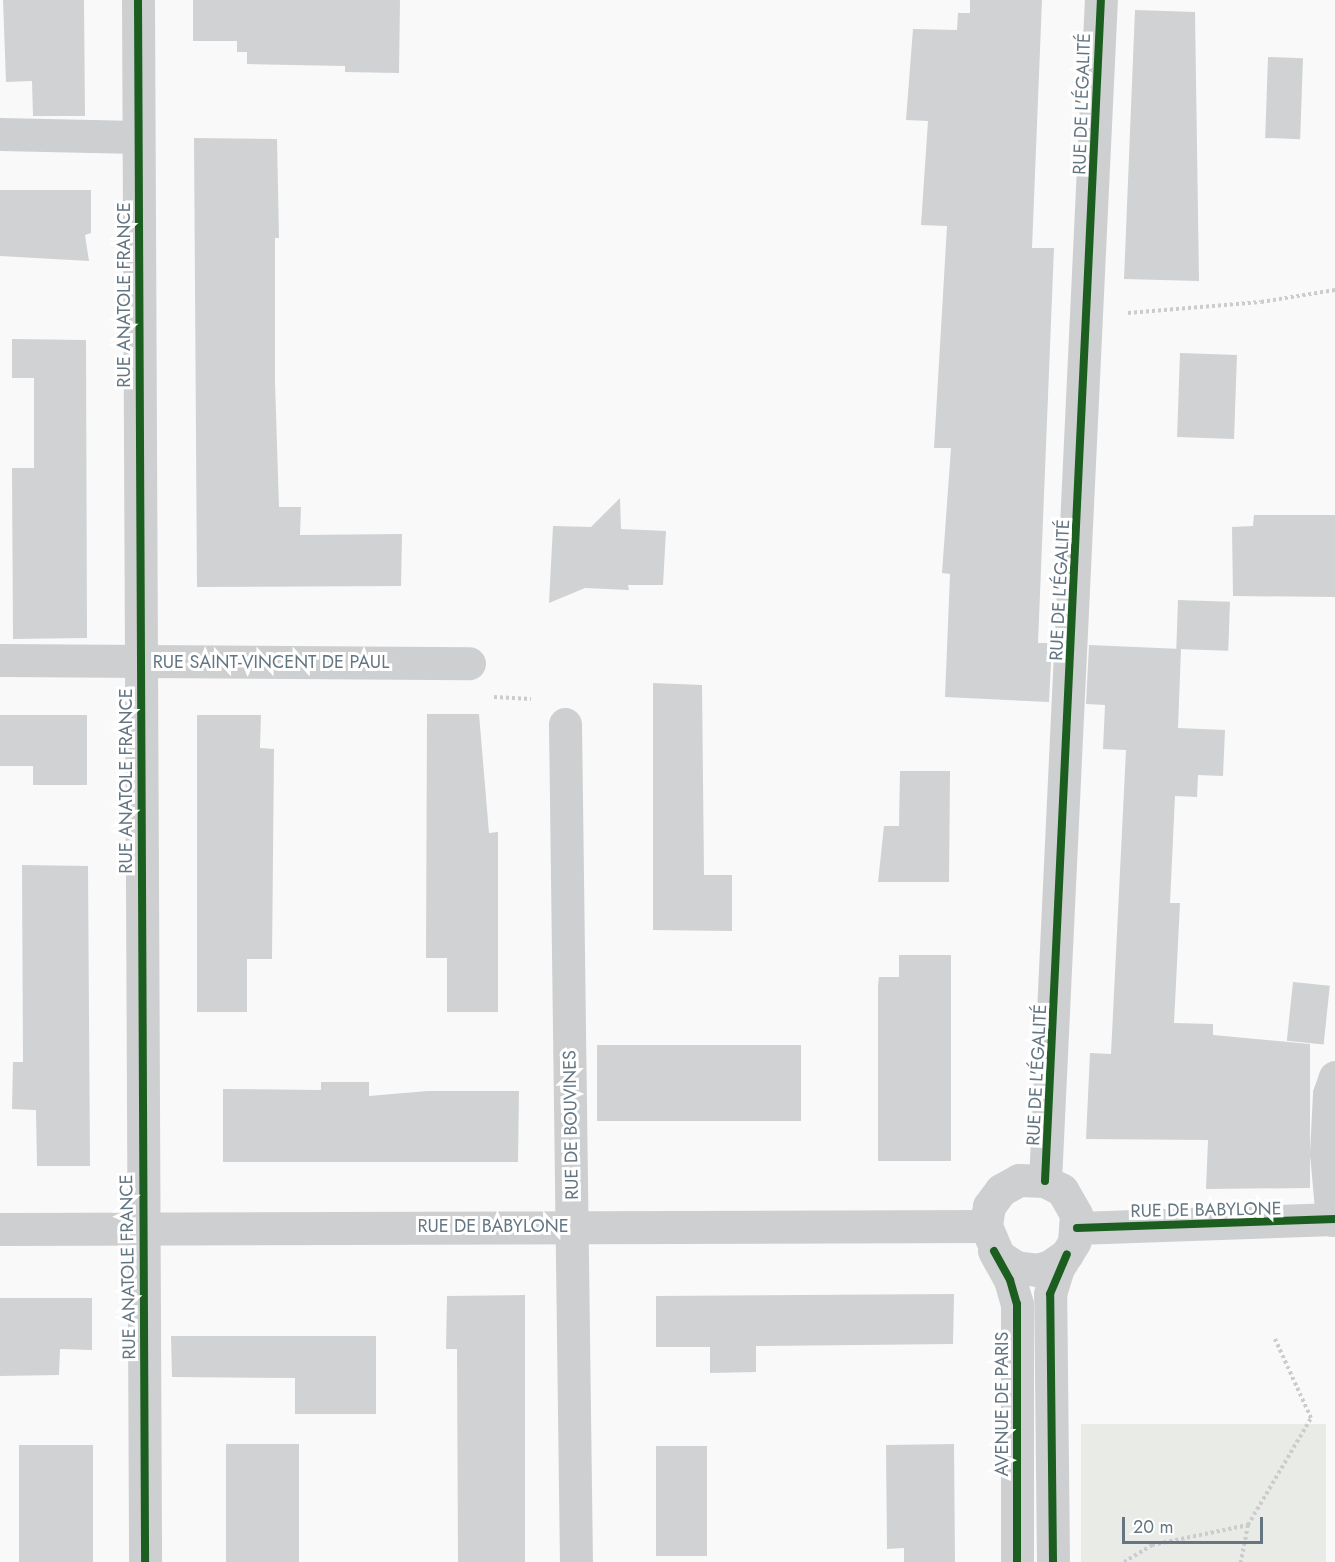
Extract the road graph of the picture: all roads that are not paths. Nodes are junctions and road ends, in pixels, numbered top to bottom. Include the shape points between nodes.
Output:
1 (138, 0) edge
2 (1101, 0) edge
3 (0, 134) edge
4 (138, 137) junction
5 (0, 660) edge
6 (141, 661) junction
7 (459, 663) road end
8 (565, 724) dead end
9 (1335, 1077) edge
10 (1045, 1181) junction
11 (1334, 1219) edge
12 (572, 1226) junction
13 (143, 1227) junction
14 (0, 1229) edge
15 (990, 1238) junction
16 (1072, 1241) junction
17 (145, 1562) edge
18 (576, 1562) edge
19 (1017, 1562) edge
20 (1053, 1562) edge

1 - 4 street, RUE ANATOLE FRANCE
2 - 10 street, RUE DE L'ÉGALITÉ
3 - 4 street
4 - 6 street, RUE ANATOLE FRANCE
5 - 6 street, RUE SAINT-VINCENT DE PAUL
6 - 7 street, RUE SAINT-VINCENT DE PAUL
6 - 13 street, RUE ANATOLE FRANCE
8 - 12 street, RUE DE BOUVINES
9 - 11 street via 1329,1094 1326,1153
10 - 15 street via 1026,1179 1001,1190 989,1206
10 - 16 street via 1071,1201
11 - 16 street, RUE DE BABYLONE
12 - 13 street, RUE DE BABYLONE
12 - 15 street, RUE DE BABYLONE
12 - 18 street, RUE DE BOUVINES
13 - 14 street, RUE DE BABYLONE
13 - 17 street, RUE ANATOLE FRANCE
15 - 16 street via 1010,1264 1030,1270 1050,1266
15 - 19 street, AVENUE DE PARIS via 1017,1304
16 - 20 street via 1050,1294

